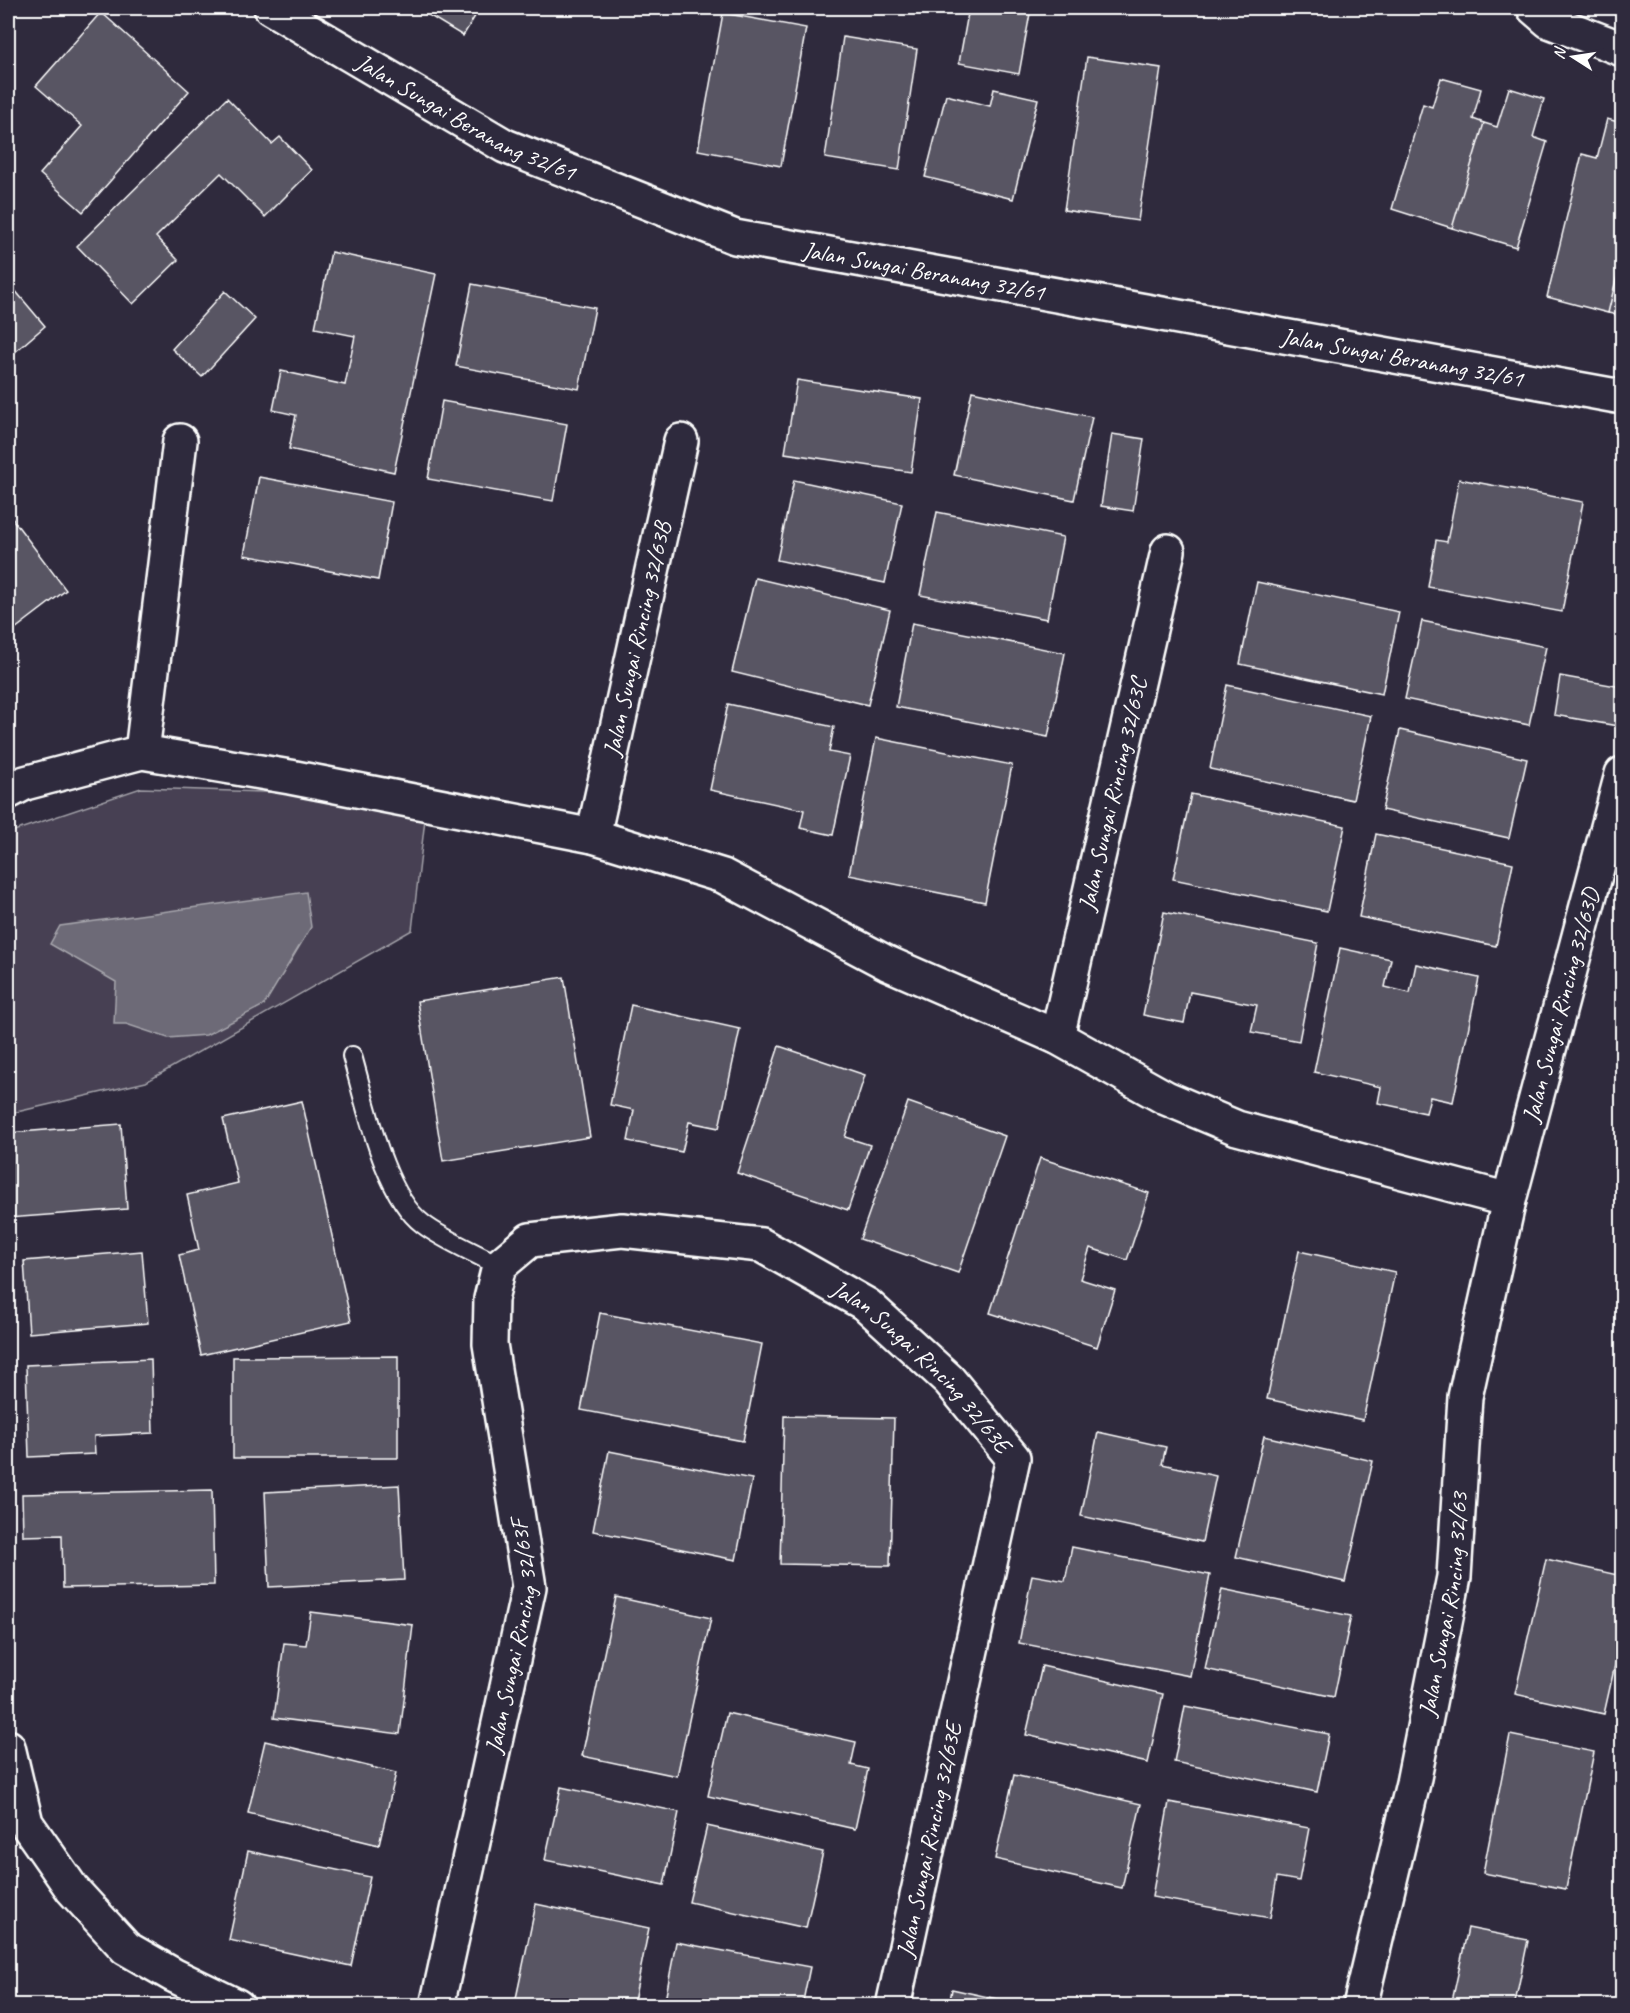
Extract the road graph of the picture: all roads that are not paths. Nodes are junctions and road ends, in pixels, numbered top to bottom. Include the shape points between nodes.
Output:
1 (271, 8) edge
2 (1534, 8) edge
3 (1623, 49) edge
4 (1623, 397) edge
5 (180, 441) dead end
6 (681, 441) dead end
7 (1168, 551) dead end
8 (142, 752) junction
9 (1623, 774) edge
10 (8, 792) edge
11 (593, 836) junction
12 (1057, 1037) junction
13 (352, 1056) dead end
14 (1509, 1200) junction
15 (500, 1266) junction
16 (9, 1763) edge
17 (17, 1829) edge
18 (237, 2006) edge
19 (437, 2006) edge
20 (893, 2006) edge
21 (1360, 2006) edge

1 - 4 street, Jalan Sungai Beranang 32/61 via 505,146 735,237
2 - 3 street via 1549,21
5 - 8 street
6 - 11 street, Jalan Sungai Rincing 32/63B
7 - 12 street, Jalan Sungai Rincing 32/63C
8 - 10 street via 25,783
8 - 11 street
9 - 14 street, Jalan Sungai Rincing 32/63D
11 - 12 street via 723,876 887,963
12 - 14 street via 1166,1098 1237,1128
13 - 15 lane via 388,1175 401,1202 422,1223
14 - 21 street, Jalan Sungai Rincing 32/63 via 1465,1397 1454,1577 1413,1783
15 - 19 street, Jalan Sungai Rincing 32/63F via 491,1299 490,1344 529,1587
15 - 20 street, Jalan Sungai Rincing 32/63E via 530,1240 622,1230 761,1245 867,1305 949,1380 1013,1458
16 - 17 street
17 - 18 street via 126,1948

